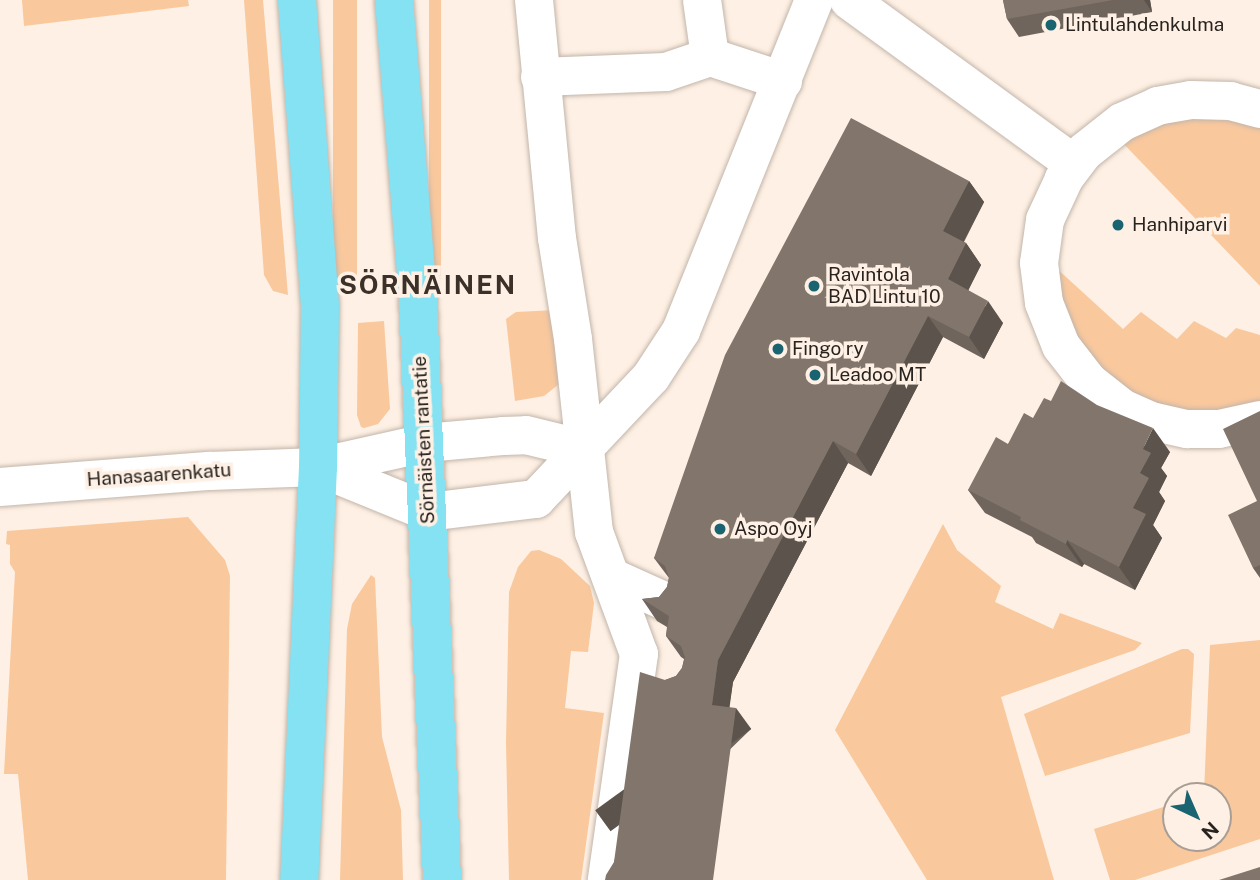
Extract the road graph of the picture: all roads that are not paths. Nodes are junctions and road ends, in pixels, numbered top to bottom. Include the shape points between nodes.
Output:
1 (298, 0) edge
2 (394, 0) edge
3 (534, 0) edge
4 (702, 0) edge
5 (814, 0) edge
6 (849, 0) edge
7 (710, 57) junction
8 (540, 77) junction
9 (783, 81) junction
10 (1260, 109) edge
11 (1074, 164) junction
12 (1260, 420) edge
13 (425, 443) junction
14 (583, 449) junction
15 (318, 467) junction
16 (0, 487) edge
17 (428, 512) junction
18 (611, 577) junction
19 (662, 600) edge
20 (299, 880) edge
21 (442, 880) edge
22 (607, 880) edge

1 - 15 main road via 320,306
2 - 13 main road, Sörnäisten rantatie
3 - 8 street
4 - 7 street
5 - 9 street
6 - 11 street
7 - 8 street via 666,72
7 - 9 street
8 - 14 street
9 - 14 street via 681,331 651,377
10 - 11 street via 1218,100 1158,106 1122,122
11 - 12 street via 1045,220 1039,262 1044,303 1061,346 1089,382 1122,408 1151,421 1187,429 1219,429
13 - 14 street via 526,435
13 - 15 street
13 - 17 main road, Sörnäisten rantatie
14 - 17 street via 536,499
14 - 18 street via 594,532
15 - 16 street, Hanasaarenkatu
15 - 17 street
15 - 20 main road
17 - 21 main road, Sörnäisten rantatie
18 - 19 street
18 - 22 street via 639,654 653,668

